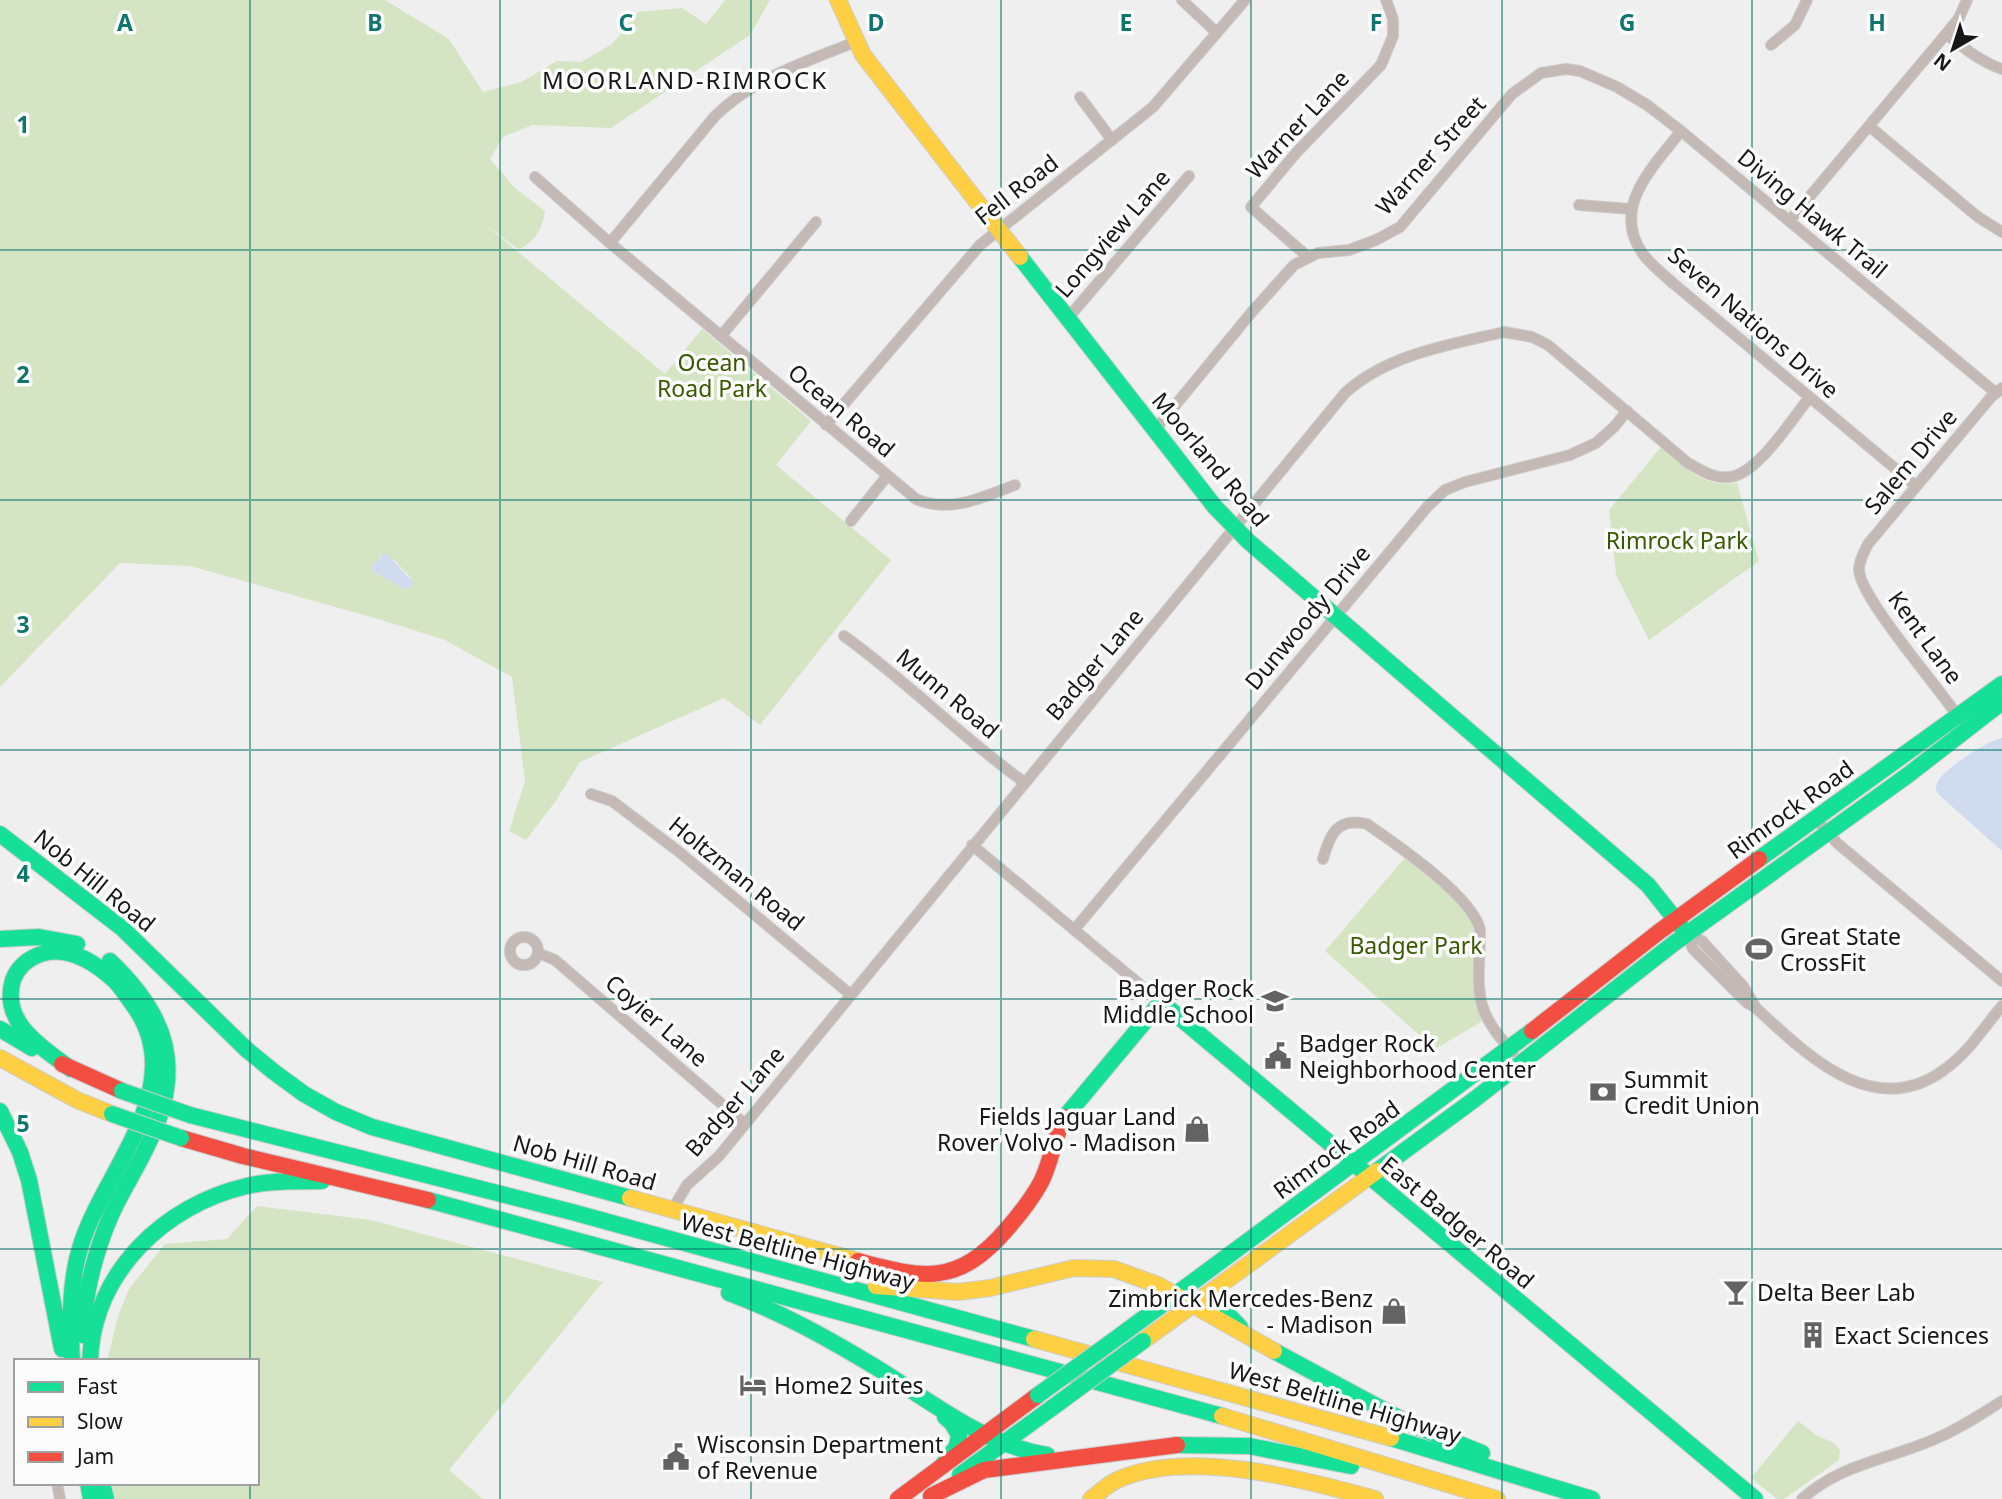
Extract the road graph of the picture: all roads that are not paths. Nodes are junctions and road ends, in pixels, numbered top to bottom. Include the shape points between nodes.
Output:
1 (838, 0) edge
2 (1182, 0) edge
3 (1245, 0) edge
4 (1387, 0) edge
5 (1807, 0) edge
6 (1967, 0) edge
7 (1217, 33) junction
8 (1947, 34) junction
9 (855, 42) junction
10 (1772, 45) dead end
11 (2002, 69) edge
12 (1596, 78) joint
13 (1080, 97) dead end
14 (1869, 127) junction
15 (1681, 131) junction
16 (1112, 140) junction
17 (1189, 176) dead end
18 (534, 177) dead end
19 (1579, 205) dead end
20 (1630, 209) junction
21 (1790, 220) junction
22 (816, 222) dead end
23 (998, 229) junction
24 (2002, 232) edge
25 (610, 243) junction
26 (1308, 257) junction
27 (1068, 318) junction
28 (721, 336) junction
29 (1999, 391) edge
30 (1809, 398) junction
31 (1627, 411) junction
32 (827, 425) junction
33 (1155, 430) junction
34 (887, 476) junction
35 (1015, 485) dead end
36 (1915, 485) junction
37 (851, 521) dead end
38 (1234, 527) junction
39 (1859, 567) joint
40 (1336, 614) junction
41 (844, 636) dead end
42 (2002, 684) edge
43 (2002, 702) edge
44 (1957, 715) junction
45 (1966, 730) junction
46 (1024, 782) junction
47 (591, 794) dead end
48 (1815, 818) junction
49 (1827, 832) junction
50 (0, 834) edge
51 (972, 845) junction
52 (1323, 859) dead end
53 (1676, 920) junction
54 (1074, 930) junction
55 (1687, 934) junction
56 (0, 939) edge
57 (538, 953) dead end
58 (2002, 982) edge
59 (850, 994) junction
60 (1161, 1002) junction
61 (2002, 1006) edge
62 (0, 1029) edge
63 (1510, 1049) junction
64 (0, 1058) edge
65 (1523, 1062) junction
66 (71, 1069) junction
67 (0, 1111) edge
68 (745, 1124) junction
69 (1354, 1166) junction
70 (1368, 1176) junction
71 (354, 1181) junction
72 (672, 1210) junction
73 (596, 1246) junction
74 (817, 1279) junction
75 (1221, 1285) junction
76 (1174, 1295) junction
77 (1192, 1306) junction
78 (1250, 1338) junction
79 (64, 1359) edge
80 (72, 1359) edge
81 (80, 1359) edge
82 (90, 1359) edge
83 (908, 1388) junction
84 (2002, 1401) edge
85 (987, 1433) junction
86 (1005, 1442) junction
87 (1087, 1456) junction
88 (943, 1465) junction
89 (929, 1498) edge
90 (898, 1499) edge
91 (1091, 1499) edge
92 (1375, 1499) edge
93 (1497, 1499) edge
94 (1592, 1499) edge
95 (1755, 1499) edge
96 (1802, 1499) edge

1 - 9 main road, Moorland Road
2 - 7 street
3 - 7 street, Fell Road
4 - 26 street, Warner Lane via 1393,36 1381,65 1251,207
5 - 10 street via 1796,25
6 - 8 street
7 - 16 street, Fell Road via 1153,107
8 - 11 street
8 - 14 street
9 - 23 main road, Moorland Road
9 - 25 street via 773,75 735,98
12 - 15 street, Diving Hawk Trail via 1647,105
12 - 26 street, Warner Street via 1566,68 1539,74 1512,94 1400,227 1349,250
13 - 16 street
14 - 21 street
14 - 24 street
15 - 20 street via 1650,172
15 - 21 street, Diving Hawk Trail
16 - 23 street, Fell Road
17 - 27 street, Longview Lane
18 - 25 street, Ocean Road
19 - 20 street
20 - 30 street, Seven Nations Drive via 1634,239 1644,255
21 - 29 street, Diving Hawk Trail
22 - 28 street
23 - 27 main road, Moorland Road
23 - 32 street, Fell Road
25 - 28 street, Ocean Road
26 - 33 street, Warner Street via 1278,281
27 - 33 main road, Moorland Road
28 - 32 street, Ocean Road
29 - 36 street, Salem Drive
30 - 31 street, Badger Lane via 1756,462 1729,477 1710,476 1688,463
30 - 36 street, Seven Nations Drive
31 - 38 street, Badger Lane via 1548,345 1532,337 1504,332 1406,357 1371,373 1345,393
31 - 40 street, Dunwoody Drive via 1596,443 1570,455 1445,490
32 - 34 street, Ocean Road
33 - 38 main road, Moorland Road
34 - 35 street, Ocean Road via 916,499 937,505 957,505
34 - 37 street
36 - 39 street, Salem Drive via 1868,544
38 - 40 main road, Moorland Road
38 - 46 street, Badger Lane
39 - 44 street, Kent Lane via 1860,580 1874,604
40 - 53 main road, Moorland Road via 1648,885
40 - 54 street, Dunwoody Drive
41 - 46 street, Munn Road
42 - 44 main road, Rimrock Road
43 - 45 main road, Rimrock Road
44 - 45 street, Kent Lane
44 - 48 main road, Rimrock Road
45 - 49 main road, Rimrock Road
46 - 51 street, Badger Lane
47 - 59 street, Holtzman Road via 612,801 678,851
48 - 49 street
48 - 53 main road, Rimrock Road
49 - 55 main road, Rimrock Road
49 - 58 street
50 - 72 main road, Nob Hill Road via 137,941 266,1068 314,1101 372,1128
51 - 54 street, East Badger Road
51 - 59 street, Badger Lane
52 - 63 street via 1337,828 1350,822 1367,824 1463,900 1480,929 1480,1004
53 - 55 main road, Moorland Road
53 - 63 main road, Rimrock Road
54 - 60 street, East Badger Road
55 - 61 street via 1693,949 1730,989 1834,1073 1852,1082 1883,1089 1920,1084 1962,1054
55 - 65 main road, Rimrock Road
56 - 81 main road via 54,937 110,960 152,1006 168,1062 160,1116 96,1253 86,1290
57 - 68 street, Coyier Lane via 555,960
59 - 68 street, Badger Lane
60 - 69 main road, East Badger Road
60 - 72 main road, Nob Hill Road via 1064,1118 1043,1179 1029,1203 989,1249 964,1265 933,1274 897,1272
62 - 66 main road, West Beltline Highway
63 - 65 street
63 - 69 main road, Rimrock Road
64 - 71 main road, West Beltline Highway, bridge via 112,1114 181,1138
65 - 70 main road, Rimrock Road
66 - 74 main road, West Beltline Highway, bridge via 190,1115 473,1185
66 - 80 main road via 26,1033 14,1020 8,1003 12,973 40,951 61,950 109,975 146,1024 152,1049 154,1084 147,1110 92,1214 81,1246 70,1306
67 - 79 main road via 29,1180
68 - 72 street, Badger Lane via 687,1185
69 - 70 main road, East Badger Road
69 - 76 main road, Rimrock Road
70 - 75 main road, Rimrock Road
70 - 95 main road, East Badger Road
71 - 73 main road, West Beltline Highway
71 - 82 main road via 274,1182 239,1188 177,1215 129,1258 108,1289
73 - 83 main road via 742,1298 795,1322
73 - 93 main road, West Beltline Highway via 1279,1432
74 - 76 main road via 958,1292 1093,1267 1127,1273
74 - 94 main road, West Beltline Highway via 1431,1449
75 - 77 main road, Rimrock Road
75 - 78 main road via 1218,1298 1224,1310
76 - 77 main road
76 - 85 main road, Rimrock Road, bridge
77 - 78 main road
77 - 86 main road, Rimrock Road, bridge
78 - 94 main road via 1410,1424
83 - 85 main road
83 - 88 main road via 959,1431 958,1444
84 - 96 street via 1935,1440 1841,1472
85 - 86 main road
85 - 88 main road, Rimrock Road
86 - 87 main road via 1042,1455
86 - 89 main road, Rimrock Road
87 - 89 main road via 984,1470
87 - 93 main road via 1188,1444 1248,1446
88 - 90 main road, Rimrock Road
91 - 92 main road via 1114,1480 1136,1472 1214,1468 1274,1474

